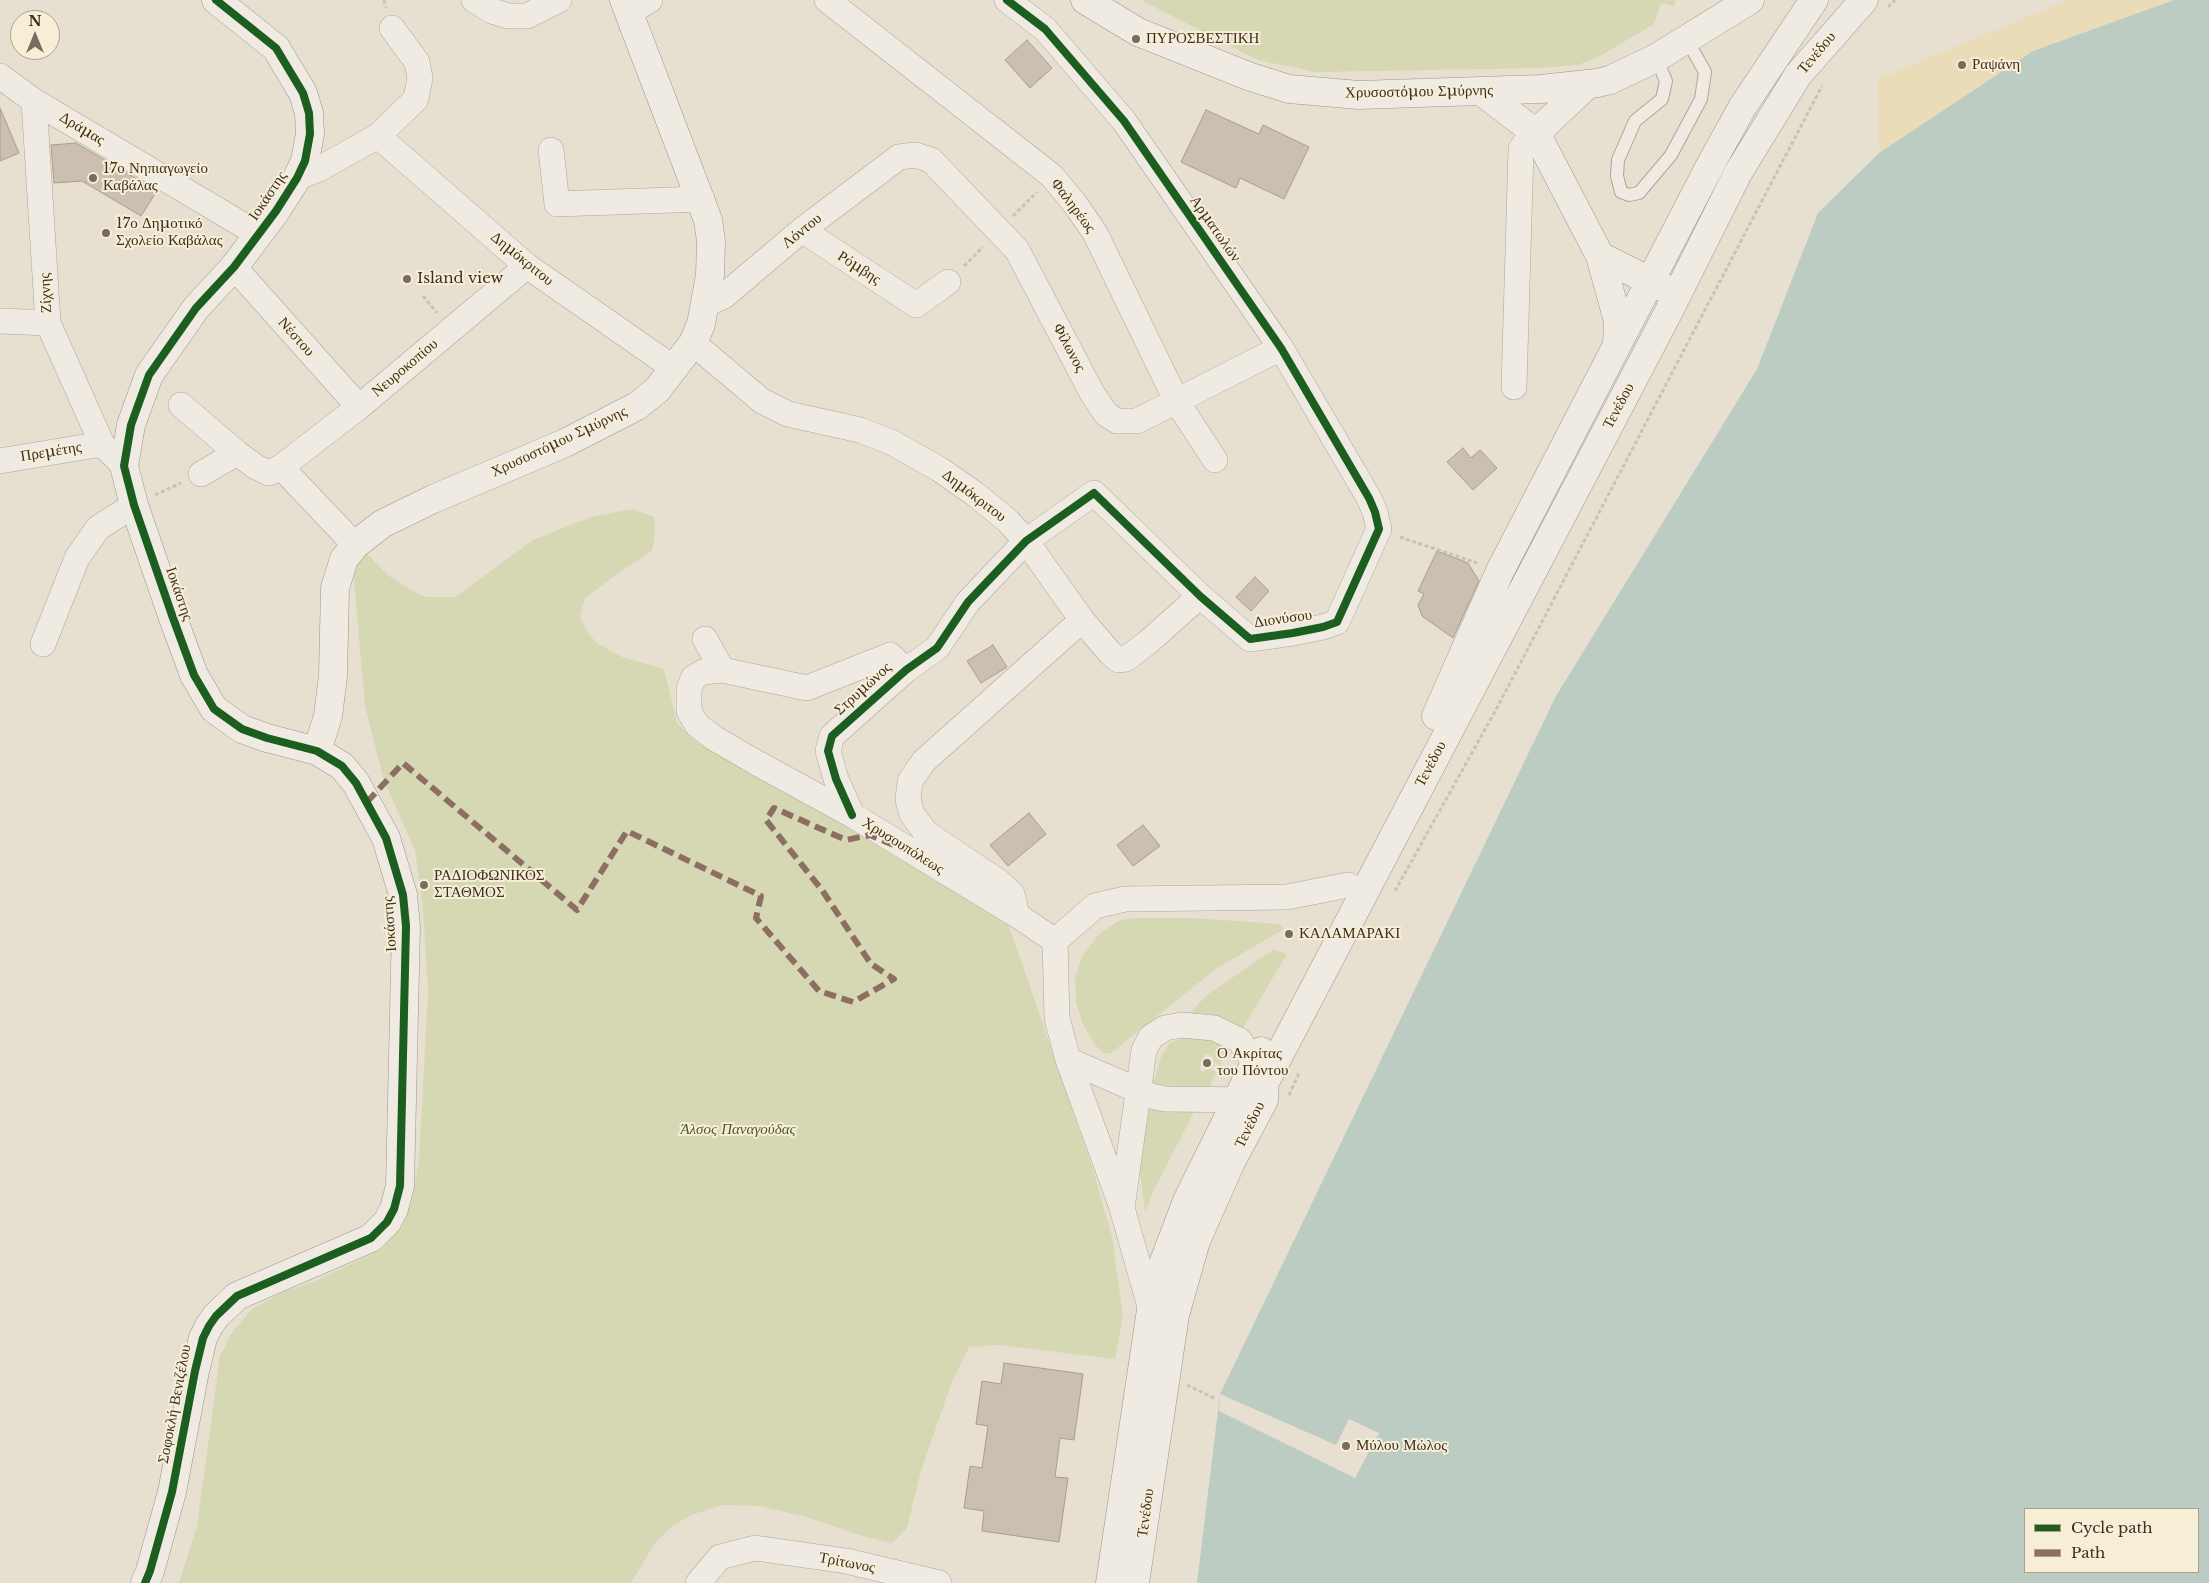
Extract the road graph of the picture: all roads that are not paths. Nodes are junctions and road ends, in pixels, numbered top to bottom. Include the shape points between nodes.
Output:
1 (216, 0) edge
2 (474, 0) edge
3 (560, 0) edge
4 (827, 0) edge
5 (1007, 0) edge
6 (1750, 0) edge
7 (1814, 0) edge
8 (1821, 0) edge
9 (1091, 2) edge
10 (1868, 3) edge
11 (635, 4) edge
12 (1844, 20) junction
13 (392, 28) dead end
14 (1686, 38) junction
15 (1656, 58) junction
16 (0, 76) edge
17 (1587, 85) junction
18 (1482, 92) junction
19 (34, 101) junction
20 (1536, 133) junction
21 (378, 136) junction
22 (551, 150) dead end
23 (899, 157) joint
24 (297, 178) junction
25 (702, 199) junction
26 (802, 230) junction
27 (258, 234) junction
28 (1600, 256) junction
29 (527, 266) junction
30 (234, 267) junction
31 (1650, 281) junction
32 (948, 282) dead end
33 (1676, 294) junction
34 (705, 305) junction
35 (0, 321) edge
36 (48, 323) junction
37 (693, 343) junction
38 (1281, 348) junction
39 (1617, 348) junction
40 (675, 369) junction
41 (1514, 387) dead end
42 (1177, 402) junction
43 (182, 405) dead end
44 (359, 407) junction
45 (102, 444) junction
46 (237, 453) junction
47 (1215, 460) dead end
48 (0, 461) edge
49 (124, 466) junction
50 (281, 467) junction
51 (201, 474) road end
52 (1094, 493) joint
53 (134, 505) junction
54 (1378, 529) joint
55 (1026, 541) junction
56 (355, 545) junction
57 (1200, 596) junction
58 (1082, 620) junction
59 (705, 639) dead end
60 (43, 644) dead end
61 (722, 670) junction
62 (906, 670) junction
63 (317, 751) junction
64 (852, 815) junction
65 (1348, 885) junction
66 (1017, 915) junction
67 (1056, 941) junction
68 (1068, 1060) junction
69 (1268, 1086) junction
70 (1138, 1090) junction
71 (1236, 1100) junction
72 (400, 1186) joint
73 (1122, 1208) junction
74 (1151, 1310) junction
75 (145, 1583) edge
76 (698, 1583) edge
77 (939, 1583) edge
78 (1110, 1583) edge
79 (1135, 1583) edge

1 - 24 street, Ιοκάστης via 276,48 303,93 309,113 310,134 305,161
2 - 3 street via 508,16 527,16
4 - 42 street, Φαληρέως via 1052,176 1095,233
5 - 38 street, Αρματωλών via 1045,29 1124,121
6 - 14 street, Χρυσοστόμου Σμύρνης
7 - 31 street, Τενέδου via 1743,106
8 - 12 street
9 - 18 street, Χρυσοστόμου Σμύρνης via 1138,32 1289,89 1359,94
10 - 12 street, Τενέδου
11 - 25 street, Χρυσοστόμου Σμύρνης
12 - 33 street, Τενέδου via 1798,75 1765,125
13 - 21 street via 417,62 420,78 416,99
14 - 15 street, Χρυσοστόμου Σμύρνης
14 - 15 lane via 1705,72 1701,100 1671,155 1638,194 1629,194 1621,192 1616,176 1618,160 1634,122 1662,100 1666,81
15 - 17 street, Χρυσοστόμου Σμύρνης via 1610,80
16 - 19 street, Δράμας
17 - 18 street, Χρυσοστόμου Σμύρνης
17 - 20 street
18 - 20 street
19 - 27 street, Δράμας
19 - 36 street, Ζίχνης
20 - 28 street
20 - 41 street via 1521,149
21 - 24 street
21 - 29 street, Δημόκριτου
22 - 25 street via 557,204
23 - 26 street, Λόντου
23 - 42 street, Φίλωνος via 915,155 931,160 1017,250 1106,414 1118,421 1137,421
24 - 27 street, Ιοκάστης
25 - 34 street, Χρυσοστόμου Σμύρνης via 711,241
26 - 32 street, Ρόμβης via 916,305
26 - 34 street, Λόντου via 724,296
27 - 30 street, Ιοκάστης
28 - 31 street
28 - 39 street via 1618,321
29 - 40 street, Δημόκριτου
29 - 44 street, Νευροκοπίου
30 - 44 street, Νέστου
30 - 49 street, Ιοκάστης via 196,308 149,375 131,425
31 - 33 street
31 - 39 street, Τενέδου
33 - 69 street, Τενέδου
34 - 37 street, Χρυσοστόμου Σμύρνης
35 - 36 street
36 - 45 street, Ζίχνης
37 - 40 street, Χρυσοστόμου Σμύρνης
37 - 55 street, Δημόκριτου via 762,401 788,414 860,430 891,442 939,469 976,494
38 - 42 street, Φίλωνος
38 - 54 street, Αρματωλών via 1369,498
39 - 65 street, Τενέδου via 1500,570 1442,706
40 - 56 street, Χρυσοστόμου Σμύρνης via 657,390 630,410 565,443 433,498 382,524
42 - 47 street, Φαληρέως
43 - 46 street
44 - 50 street, Νευροκοπίου
45 - 48 street, Πρεμέτης
45 - 49 street, Ζίχνης
46 - 50 street via 269,473
46 - 51 street
49 - 53 street, Ιοκάστης
50 - 56 street
52 - 55 street, Στρυμώνος
52 - 57 street, Διονύσου
53 - 60 street via 98,528 77,558
53 - 63 street, Ιοκάστης via 194,675 214,709 242,729
54 - 57 street, Διονύσου via 1337,622 1269,638 1250,639
55 - 58 street, Δημόκριτου
55 - 62 street, Στρυμώνος via 968,602 937,648
56 - 63 street, Χρυσοστόμου Σμύρνης via 344,559 335,588 332,684 328,716
57 - 58 street, Δημόκριτου via 1126,659 1118,660 1110,653
58 - 66 street via 924,761 910,781 908,800 912,814 926,833 999,882 1012,894
59 - 61 street
61 - 62 street, Χρυσουπόλεως via 807,688 890,655
61 - 64 street, Χρυσουπόλεως via 703,672 693,678 689,690 689,711 697,725 757,763
62 - 64 street, Στρυμώνος via 832,736 828,751 836,780
63 - 72 street, Ιοκάστης via 342,766 356,783 386,838 403,895 406,954
64 - 66 street, Χρυσουπόλεως
65 - 67 street via 1287,896 1126,899 1095,906
65 - 69 street, Τενέδου
66 - 67 street, Χρυσουπόλεως
67 - 68 street via 1057,1018
68 - 70 street
68 - 73 street
69 - 70 street via 1239,1040 1214,1028 1182,1025 1166,1028 1151,1037 1144,1050
69 - 71 street, Τενέδου
69 - 71 street
69 - 79 street, Τενέδου via 1196,1241 1175,1315
70 - 71 street via 1165,1099
70 - 73 street
71 - 74 street, Τενέδου via 1187,1200 1164,1261
72 - 75 street, Σοφοκλή Βενιζέλου via 387,1222 371,1238 237,1296 209,1326 195,1371 172,1492
73 - 74 street
74 - 78 street, Τενέδου
76 - 77 street, Τρίτωνος via 720,1557 755,1548 846,1561

